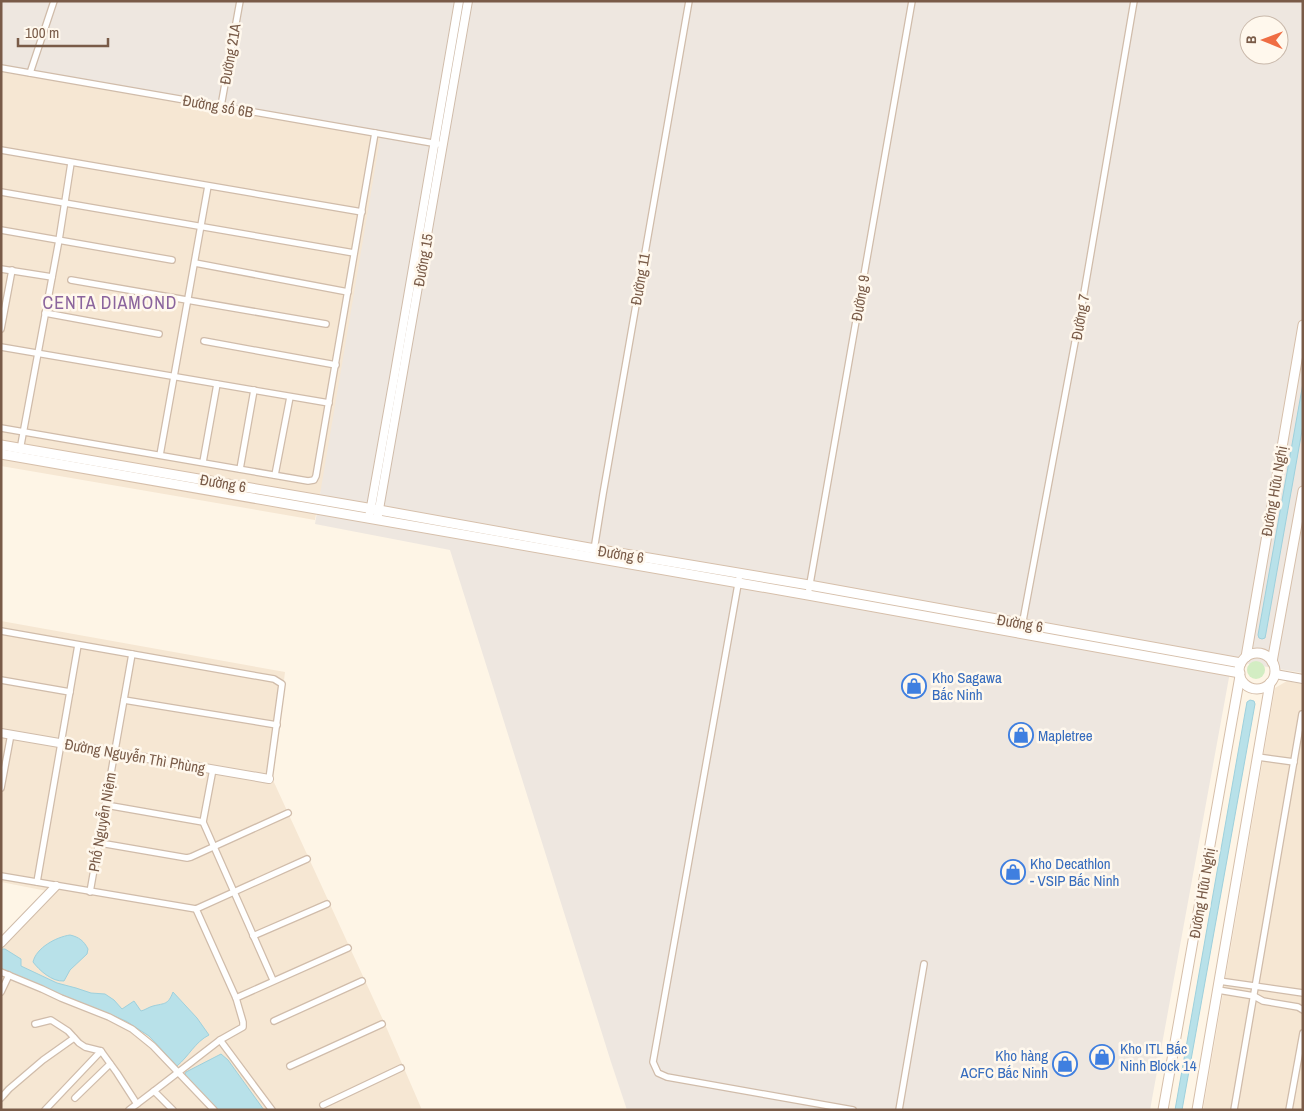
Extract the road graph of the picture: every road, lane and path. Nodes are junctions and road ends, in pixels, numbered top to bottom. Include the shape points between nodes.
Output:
1 (54, 1) edge
2 (240, 1) edge
3 (459, 1) edge
4 (468, 1) edge
5 (688, 1) edge
6 (912, 1) edge
7 (1134, 1) edge
8 (1, 68) edge
9 (30, 73) junction
10 (221, 106) junction
11 (375, 133) junction
12 (434, 144) junction
13 (443, 145) junction
14 (1, 150) edge
15 (71, 162) junction
16 (208, 186) junction
17 (1, 192) edge
18 (65, 203) junction
19 (362, 212) junction
20 (201, 226) junction
21 (1, 230) edge
22 (58, 240) junction
23 (354, 253) junction
24 (172, 260) dead end
25 (195, 263) junction
26 (1, 268) edge
27 (12, 270) junction
28 (52, 277) junction
29 (71, 280) dead end
30 (348, 292) junction
31 (188, 301) junction
32 (45, 313) junction
33 (326, 324) dead end
34 (1303, 325) edge
35 (1, 329) edge
36 (159, 334) dead end
37 (204, 341) dead end
38 (1, 347) edge
39 (38, 353) junction
40 (336, 365) junction
41 (174, 377) junction
42 (217, 384) junction
43 (396, 386) junction
44 (254, 390) junction
45 (290, 396) junction
46 (329, 403) junction
47 (1, 428) edge
48 (23, 432) junction
49 (1, 445) edge
50 (20, 452) junction
51 (1, 454) edge
52 (160, 456) junction
53 (203, 462) junction
54 (240, 469) junction
55 (275, 475) junction
56 (1303, 491) edge
57 (374, 514) junction
58 (594, 553) junction
59 (740, 573) junction
60 (738, 583) junction
61 (809, 585) junction
62 (808, 595) junction
63 (1022, 628) junction
64 (1, 631) edge
65 (78, 644) junction
66 (132, 654) junction
67 (1272, 662) junction
68 (1242, 667) junction
69 (1275, 674) junction
70 (1303, 679) edge
71 (1, 680) edge
72 (1270, 683) junction
73 (70, 692) junction
74 (124, 700) junction
75 (1302, 714) edge
76 (277, 725) junction
77 (1, 733) edge
78 (11, 734) junction
79 (61, 743) junction
80 (114, 752) junction
81 (1258, 757) junction
82 (1294, 762) junction
83 (213, 769) junction
84 (270, 779) joint
85 (1, 788) edge
86 (106, 805) junction
87 (288, 813) dead end
88 (203, 822) junction
89 (100, 843) junction
90 (214, 847) junction
91 (307, 859) dead end
92 (1, 876) edge
93 (37, 882) junction
94 (56, 886) junction
95 (90, 892) junction
96 (234, 892) junction
97 (327, 904) dead end
98 (196, 909) junction
99 (253, 936) junction
100 (1, 943) edge
101 (348, 948) dead end
102 (924, 964) dead end
103 (1, 972) edge
104 (9, 976) junction
105 (274, 980) junction
106 (362, 981) dead end
107 (1219, 986) junction
108 (1255, 987) junction
109 (1, 992) edge
110 (1303, 993) edge
111 (1254, 996) junction
112 (236, 998) junction
113 (1303, 1010) edge
114 (274, 1021) dead end
115 (34, 1024) dead end
116 (382, 1024) dead end
117 (1303, 1033) edge
118 (74, 1038) junction
119 (220, 1040) junction
120 (101, 1051) junction
121 (110, 1064) junction
122 (290, 1066) dead end
123 (401, 1068) dead end
124 (178, 1072) junction
125 (154, 1091) junction
126 (1, 1098) edge
127 (75, 1098) dead end
128 (137, 1104) junction
129 (323, 1105) dead end
130 (172, 1109) edge
131 (45, 1110) edge
132 (129, 1110) edge
133 (214, 1110) edge
134 (272, 1110) edge
135 (853, 1110) edge
136 (899, 1110) edge
137 (1163, 1110) edge
138 (1197, 1110) edge
139 (1234, 1110) edge
140 (1289, 1110) edge

1 - 9 street
2 - 10 street, Đường 21A
3 - 12 street, Đường 15
4 - 13 street, Đường 15
5 - 58 street, Đường 11
6 - 61 street, Đường 9
7 - 63 street, Đường 7 via 1080,318
8 - 9 street, Đường số 6B
9 - 10 street, Đường số 6B
10 - 11 street, Đường số 6B
11 - 12 street, Đường số 6B
11 - 19 street
12 - 13 street, Đường số 6B
12 - 43 street, Đường 15
13 - 43 street, Đường 15
14 - 15 street
15 - 16 street
15 - 18 street
16 - 19 street
16 - 20 street
17 - 18 street
18 - 20 street
18 - 22 street
19 - 23 street
20 - 23 street
20 - 25 street
21 - 22 street
22 - 24 street
22 - 28 street
23 - 30 street
25 - 30 street
25 - 31 street
26 - 27 street
27 - 28 street
27 - 35 street
28 - 32 street
29 - 31 street
30 - 40 street
31 - 33 street
31 - 41 street
32 - 36 street
32 - 39 street
34 - 68 main road, Đường Hữu Nghị
37 - 40 street
38 - 39 street
39 - 41 street
39 - 48 street
40 - 46 street
41 - 42 street
41 - 52 street
42 - 44 street
42 - 53 street
43 - 57 street, Đường 15
44 - 45 street
44 - 54 street
45 - 46 street
45 - 55 street
46 - 55 street via 314,480
47 - 48 street
48 - 50 street
48 - 52 street
49 - 50 main road, Đường 6
50 - 51 main road, Đường 6
50 - 57 main road, Đường 6
52 - 53 street
53 - 54 street
54 - 55 street
56 - 67 main road, Đường Hữu Nghị
57 - 58 main road, Đường 6
58 - 59 main road, Đường 6
58 - 60 main road, Đường 6
59 - 60 street
59 - 61 main road, Đường 6
60 - 62 main road, Đường 6
60 - 135 street via 654,1067 667,1077
61 - 62 street, Đường 9
61 - 63 main road, Đường 6
62 - 63 main road, Đường 6
63 - 68 main road, Đường 6
64 - 65 street
65 - 66 street
65 - 73 street
66 - 74 street, Phố Nguyễn Niệm
66 - 76 street via 274,679 282,684
67 - 68 main road via 1258,653
67 - 69 main road
68 - 72 main road via 1245,684 1262,688
68 - 137 main road, Đường Hữu Nghị
69 - 70 street
69 - 72 main road
71 - 73 street
72 - 81 main road
73 - 79 street
74 - 76 street
74 - 80 street, Phố Nguyễn Niệm
75 - 82 street
76 - 84 street
77 - 78 street, Đường Nguyễn Thì Phùng
78 - 79 street, Đường Nguyễn Thì Phùng
78 - 85 street
79 - 80 street, Đường Nguyễn Thì Phùng
79 - 93 street
80 - 83 street, Đường Nguyễn Thì Phùng
80 - 86 street, Phố Nguyễn Niệm
81 - 82 street
81 - 107 main road
82 - 108 street
83 - 84 street, Đường Nguyễn Thì Phùng
83 - 88 street
86 - 88 street
86 - 89 street, Phố Nguyễn Niệm
87 - 90 street
88 - 90 street
89 - 90 street via 187,858
89 - 95 street, Phố Nguyễn Niệm
90 - 96 street
91 - 96 street
92 - 93 street
93 - 94 street
94 - 95 street
94 - 100 street
95 - 98 street
96 - 98 street
96 - 99 street
97 - 99 street
98 - 112 street
99 - 105 street
101 - 105 street
102 - 136 street
103 - 104 street
104 - 109 street
104 - 124 street via 132,1029
105 - 112 street
106 - 114 street
107 - 108 street
107 - 111 street
107 - 138 main road
108 - 110 street
108 - 111 street
111 - 113 street
111 - 139 street
112 - 119 street via 243,1027
115 - 118 street via 51,1020
116 - 122 street
117 - 140 street
118 - 120 street via 85,1047
118 - 126 street via 43,1060
119 - 124 street
119 - 134 street
120 - 121 street
120 - 131 street
121 - 127 street
121 - 128 street
123 - 129 street
124 - 125 street
124 - 133 street
125 - 128 street
125 - 130 street
128 - 132 street

